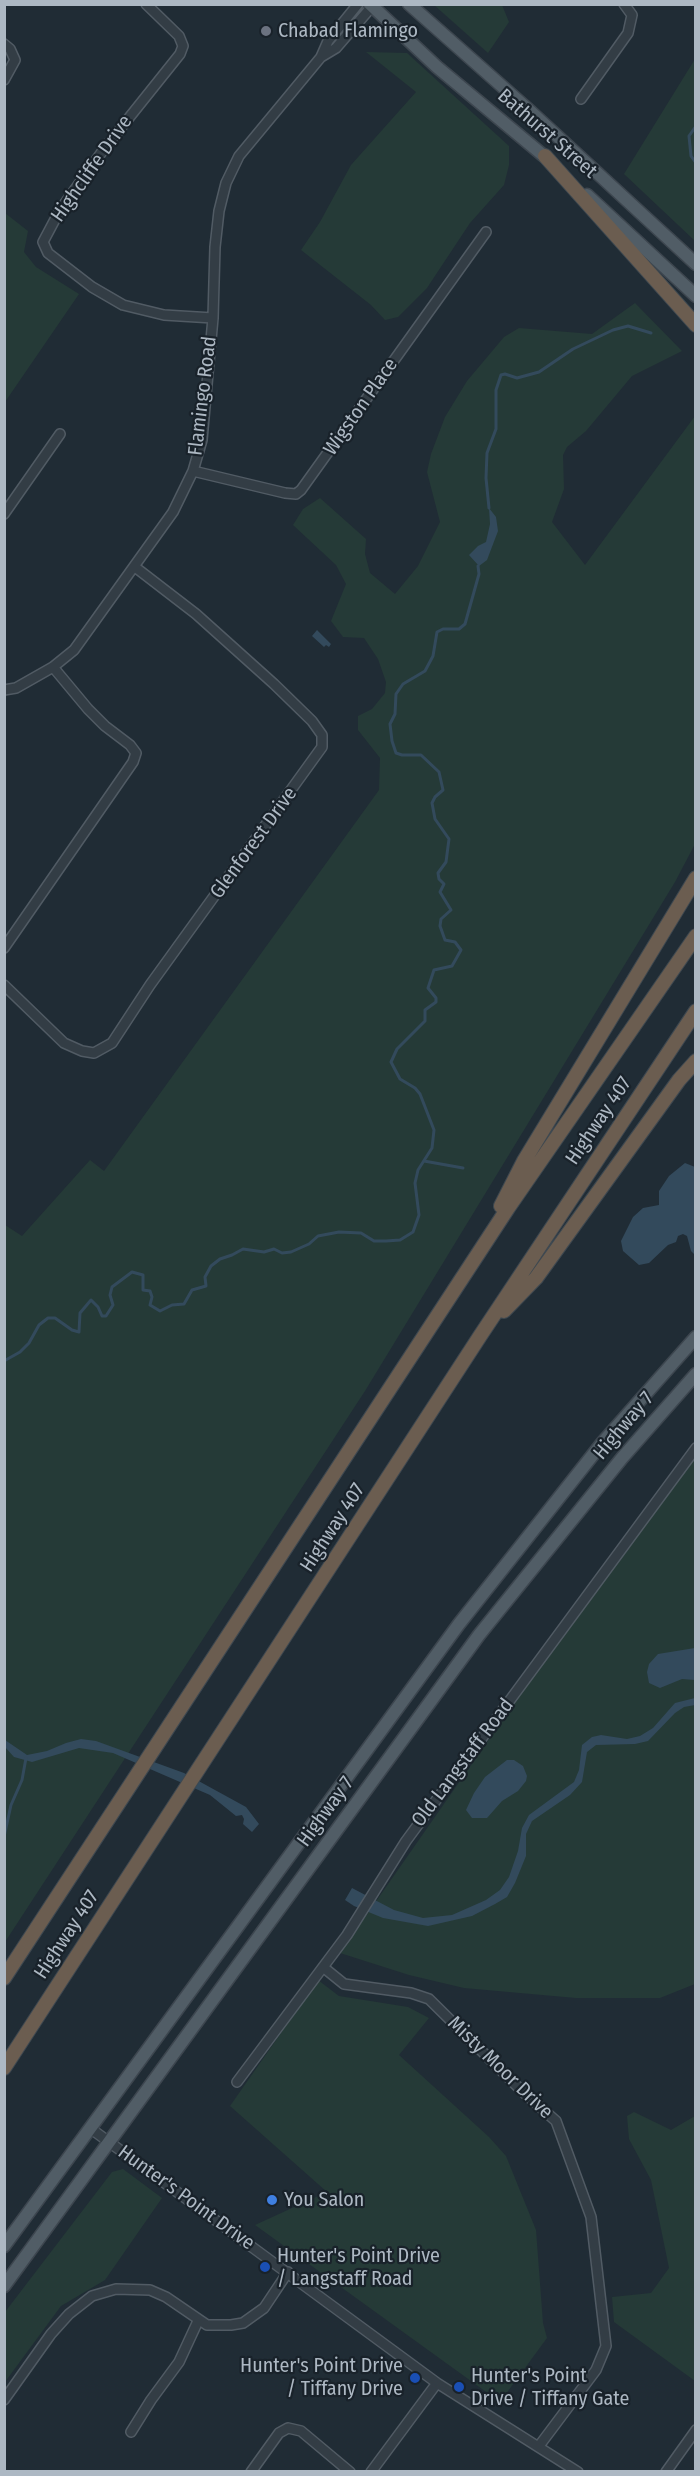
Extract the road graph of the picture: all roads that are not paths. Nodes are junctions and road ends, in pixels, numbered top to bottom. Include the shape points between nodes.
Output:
1 (146, 4) edge
2 (358, 4) edge
3 (409, 4) edge
4 (624, 4) edge
5 (372, 5) edge
6 (4, 44) edge
7 (321, 57) junction
8 (4, 80) edge
9 (581, 99) dead end
10 (545, 156) junction
11 (486, 232) dead end
12 (696, 264) edge
13 (696, 296) edge
14 (213, 318) junction
15 (696, 325) edge
16 (60, 434) dead end
17 (193, 471) junction
18 (4, 514) edge
19 (135, 567) junction
20 (53, 667) junction
21 (4, 690) edge
22 (696, 878) edge
23 (696, 936) edge
24 (4, 948) edge
25 (4, 985) edge
26 (696, 1011) edge
27 (696, 1061) edge
28 (466, 1273) junction
29 (480, 1336) junction
30 (696, 1337) edge
31 (696, 1374) edge
32 (696, 1448) edge
33 (323, 1967) junction
34 (4, 1978) edge
35 (4, 2068) edge
36 (237, 2082) dead end
37 (90, 2128) junction
38 (110, 2144) junction
39 (4, 2246) edge
40 (288, 2272) junction
41 (4, 2286) edge
42 (198, 2321) junction
43 (438, 2383) junction
44 (4, 2400) edge
45 (696, 2430) edge
46 (131, 2432) dead end
47 (539, 2446) junction
48 (251, 2472) edge
49 (350, 2472) edge
50 (370, 2472) edge
51 (578, 2472) edge
52 (666, 2472) edge

1 - 14 street, Highcliffe Drive via 179,36 183,46 180,54 104,149 60,210 44,242 48,253 92,287 123,304 164,315
2 - 7 street, Flamingo Road via 328,41
3 - 12 main road, Bathurst Street
4 - 9 street via 632,15 628,33
5 - 7 street, Flamingo Road via 336,48
5 - 10 main road, Bathurst Street via 437,67
6 - 8 street via 15,60
7 - 14 street, Flamingo Road via 240,156 226,183 215,247
10 - 13 main road, Bathurst Street
10 - 15 highway
11 - 17 street, Wigston Place via 301,490 296,494 285,493
14 - 17 street, Flamingo Road via 202,440
16 - 18 street
17 - 19 street, Flamingo Road via 173,512
19 - 20 street, Flamingo Road via 74,650
19 - 25 street, Glenforest Drive via 196,614 274,684 312,721 322,735 322,747 112,1043 103,1050 82,1051 64,1043
20 - 21 street, Flamingo Road via 16,688
20 - 24 street via 88,709 136,753
22 - 28 highway via 524,1161
23 - 28 highway, Highway 407
26 - 29 highway, Highway 407
27 - 29 highway via 536,1278
28 - 34 highway, Highway 407
29 - 35 highway, Highway 407
30 - 37 main road, Highway 7 via 603,1442 459,1624
31 - 38 main road, Highway 7 via 622,1458 479,1635
32 - 33 street, Old Langstaff Road via 406,1841
33 - 36 street, Old Langstaff Road
33 - 47 street, Misty Moor Drive via 344,1984 411,1993 429,2000 556,2121 591,2217 606,2346 596,2370
37 - 38 street, Hunter's Point Drive
37 - 39 main road, Highway 7
38 - 40 street, Hunter's Point Drive
38 - 41 main road, Highway 7
40 - 42 street via 264,2308 243,2323 215,2326
40 - 43 street, Hunter's Point Drive
42 - 44 street via 166,2296 150,2290 116,2289 92,2296 51,2334
42 - 46 street via 179,2362
43 - 47 street, Hunter's Point Drive
43 - 50 street
45 - 52 street
47 - 51 street, Hunter's Point Drive
48 - 49 street via 279,2433 288,2428 301,2431

